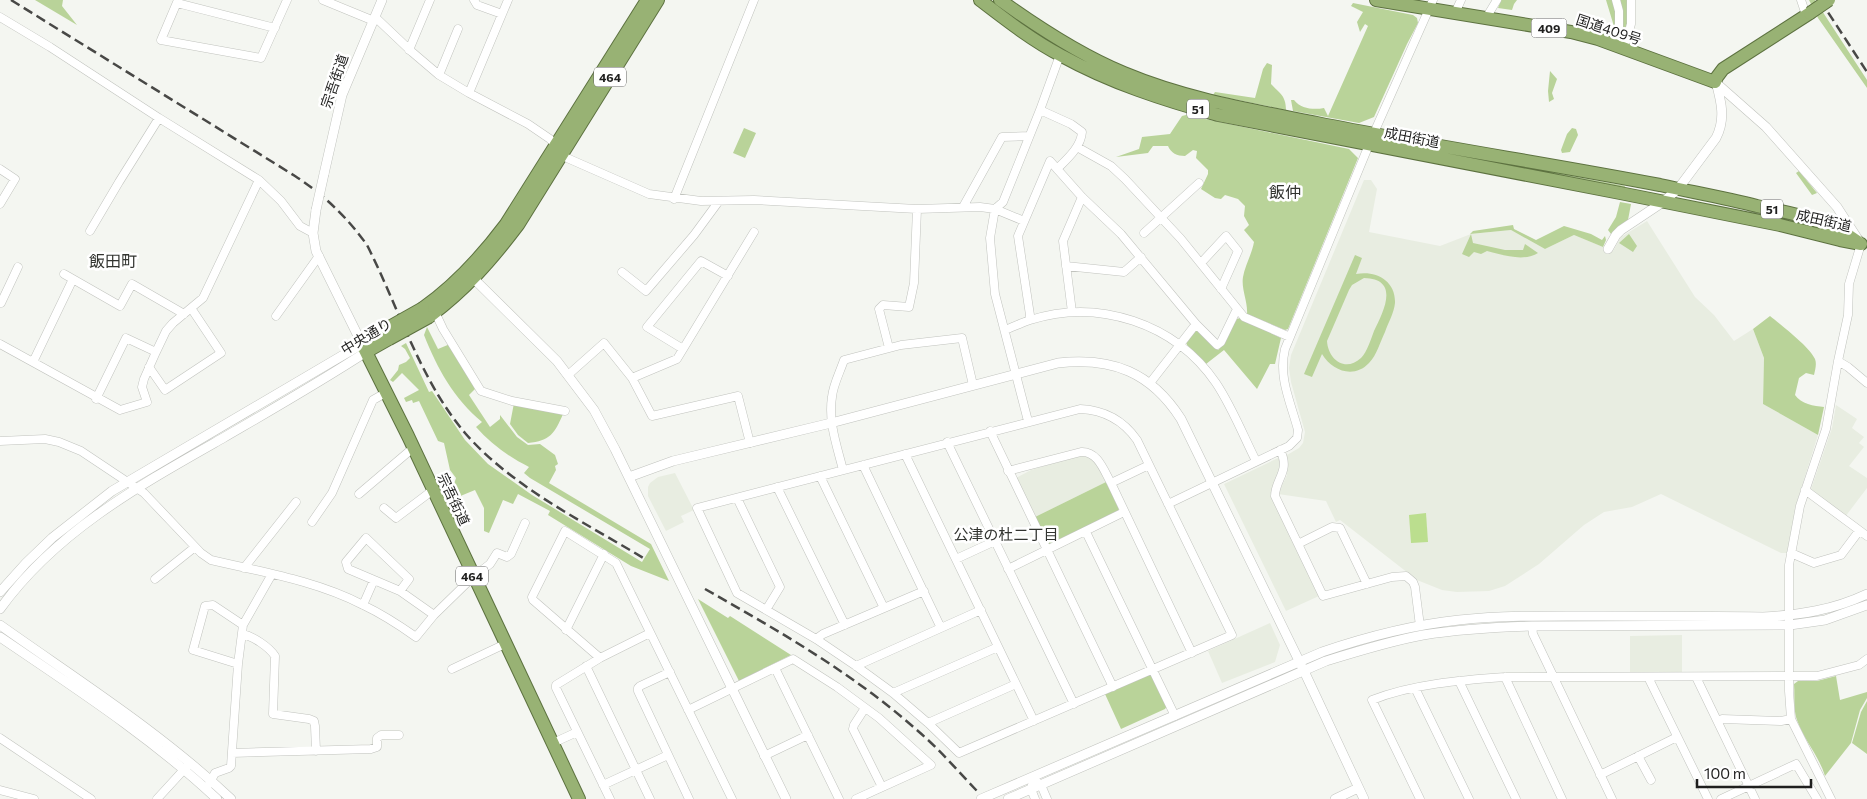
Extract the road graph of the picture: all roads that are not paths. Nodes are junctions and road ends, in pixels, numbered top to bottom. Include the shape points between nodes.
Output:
1 (287, 0) edge
2 (323, 0) edge
3 (382, 0) edge
4 (430, 0) edge
5 (474, 0) edge
6 (508, 0) edge
7 (647, 0) edge
8 (658, 0) edge
9 (754, 0) edge
10 (980, 0) edge
11 (1000, 0) edge
12 (1376, 0) edge
13 (1461, 0) edge
14 (1496, 0) edge
15 (1616, 0) edge
16 (1631, 0) edge
17 (1800, 0) edge
18 (1829, 0) edge
19 (177, 1) edge
20 (1431, 4) edge
21 (1455, 13) junction
22 (502, 14) junction
23 (1808, 14) junction
24 (0, 18) edge
25 (1486, 18) junction
26 (374, 19) junction
27 (274, 28) junction
28 (458, 29) dead end
29 (1622, 48) junction
30 (410, 50) junction
31 (1060, 55) junction
32 (439, 75) junction
33 (1716, 82) junction
34 (469, 93) junction
35 (1040, 110) junction
36 (159, 118) junction
37 (1029, 136) junction
38 (1372, 140) junction
39 (1077, 147) junction
40 (559, 149) junction
41 (0, 169) edge
42 (1057, 169) junction
43 (259, 180) junction
44 (1199, 182) dead end
45 (1678, 189) junction
46 (1082, 197) junction
47 (674, 199) junction
48 (719, 201) junction
49 (1663, 202) junction
50 (0, 204) edge
51 (963, 207) junction
52 (995, 208) junction
53 (917, 209) junction
54 (1161, 218) junction
55 (1024, 221) junction
56 (90, 231) dead end
57 (754, 232) dead end
58 (313, 233) junction
59 (1144, 233) dead end
60 (1864, 245) edge
61 (1608, 250) dead end
62 (318, 256) junction
63 (1141, 257) junction
64 (1201, 263) junction
65 (1066, 266) junction
66 (18, 267) dead end
67 (622, 272) dead end
68 (64, 274) dead end
69 (728, 276) junction
70 (73, 279) junction
71 (474, 279) junction
72 (1221, 289) junction
73 (0, 304) edge
74 (191, 308) junction
75 (1237, 309) junction
76 (429, 312) junction
77 (1072, 312) junction
78 (184, 314) junction
79 (276, 316) dead end
80 (1029, 320) junction
81 (1196, 324) junction
82 (1005, 330) junction
83 (1290, 337) junction
84 (0, 344) edge
85 (1180, 344) junction
86 (364, 348) junction
87 (889, 348) junction
88 (684, 349) junction
89 (156, 352) junction
90 (33, 362) junction
91 (1838, 362) junction
92 (149, 367) junction
93 (1016, 373) junction
94 (568, 375) junction
95 (632, 378) junction
96 (1867, 382) edge
97 (1150, 383) junction
98 (973, 385) junction
99 (387, 392) junction
100 (96, 399) junction
101 (565, 411) dead end
102 (1028, 421) junction
103 (831, 422) junction
104 (990, 431) junction
105 (0, 441) edge
106 (947, 442) junction
107 (750, 443) junction
108 (413, 448) junction
109 (1280, 450) junction
110 (905, 454) junction
111 (1256, 461) junction
112 (863, 465) junction
113 (1149, 465) junction
114 (843, 470) junction
115 (1008, 471) junction
116 (820, 476) junction
117 (629, 477) junction
118 (128, 482) junction
119 (1111, 483) junction
120 (1212, 483) junction
121 (777, 487) junction
122 (137, 488) junction
123 (433, 490) junction
124 (1805, 490) junction
125 (359, 494) dead end
126 (737, 498) junction
127 (296, 502) dead end
128 (1168, 504) junction
129 (384, 508) dead end
130 (1124, 512) junction
131 (312, 522) dead end
132 (525, 523) dead end
133 (1859, 531) junction
134 (1086, 532) junction
135 (1867, 536) edge
136 (995, 541) junction
137 (1298, 544) junction
138 (195, 546) junction
139 (1047, 551) junction
140 (1791, 553) junction
141 (604, 554) junction
142 (956, 559) junction
143 (244, 568) junction
144 (1008, 569) junction
145 (272, 574) junction
146 (473, 576) junction
147 (155, 579) dead end
148 (374, 580) junction
149 (1367, 584) junction
150 (400, 591) junction
151 (924, 591) junction
152 (0, 592) edge
153 (1867, 594) edge
154 (363, 604) junction
155 (1867, 605) edge
156 (884, 608) junction
157 (0, 609) edge
158 (766, 610) junction
159 (981, 610) junction
160 (434, 615) junction
161 (1790, 620) junction
162 (243, 625) junction
163 (845, 625) junction
164 (0, 626) edge
165 (1420, 626) junction
166 (1532, 626) junction
167 (941, 628) junction
168 (566, 630) junction
169 (650, 633) junction
170 (242, 634) junction
171 (0, 637) edge
172 (816, 639) junction
173 (506, 644) junction
174 (998, 647) junction
175 (1192, 653) junction
176 (600, 658) junction
177 (1867, 659) edge
178 (1300, 662) junction
179 (238, 664) junction
180 (586, 666) junction
181 (856, 666) junction
182 (776, 668) junction
183 (452, 669) dead end
184 (1152, 669) junction
185 (1304, 671) junction
186 (670, 672) junction
187 (1553, 676) junction
188 (1505, 677) junction
189 (1648, 677) junction
190 (1696, 677) junction
191 (1789, 677) junction
192 (1459, 681) junction
193 (1016, 684) junction
194 (1113, 686) junction
195 (1414, 688) junction
196 (732, 689) junction
197 (893, 693) junction
198 (1074, 704) junction
199 (865, 708) junction
200 (688, 710) junction
201 (1175, 716) junction
202 (1791, 719) junction
203 (1034, 721) junction
204 (1718, 721) junction
205 (928, 723) junction
206 (577, 732) junction
207 (399, 735) dead end
208 (808, 735) junction
209 (1677, 737) junction
210 (0, 738) edge
211 (553, 743) junction
212 (316, 750) junction
213 (232, 753) junction
214 (668, 755) junction
215 (764, 756) junction
216 (1638, 756) junction
217 (188, 766) junction
218 (636, 770) junction
219 (1600, 775) junction
220 (1032, 778) junction
221 (1651, 780) dead end
222 (208, 784) junction
223 (1041, 785) junction
224 (603, 786) junction
225 (1749, 786) junction
226 (882, 787) junction
227 (1358, 788) junction
228 (1031, 789) junction
229 (0, 790) edge
230 (34, 799) edge
231 (91, 799) edge
232 (157, 799) edge
233 (217, 799) edge
234 (231, 799) edge
235 (579, 799) edge
236 (610, 799) edge
237 (650, 799) edge
238 (689, 799) edge
239 (732, 799) edge
240 (786, 799) edge
241 (839, 799) edge
242 (856, 799) edge
243 (981, 799) edge
244 (1008, 799) edge
245 (1035, 799) edge
246 (1047, 799) edge
247 (1335, 799) edge
248 (1364, 799) edge
249 (1420, 799) edge
250 (1469, 799) edge
251 (1516, 799) edge
252 (1562, 799) edge
253 (1612, 799) edge
254 (1708, 799) edge
255 (1721, 799) edge
256 (1755, 799) edge
257 (1817, 799) edge
258 (1831, 799) edge

1 - 27 street
2 - 26 street
3 - 26 street, 宗吾街道
4 - 30 street
5 - 22 street via 476,5
6 - 22 street
7 - 40 highway, 中央通り / 464
8 - 40 highway, 中央通り / 464
9 - 47 street
10 - 31 highway, 成田街道 / 51
11 - 38 highway, 成田街道 / 51 via 1093,60 1155,85
12 - 20 highway, 国道409号 / 409
13 - 21 street
14 - 25 street
15 - 29 street
16 - 29 street via 1631,24
17 - 23 street
18 - 23 highway, bridge
19 - 27 street
19 - 27 street via 161,40 261,58
20 - 21 highway, 国道409号 / 409
20 - 38 street
21 - 25 highway, 国道409号 / 409
22 - 34 street
23 - 33 highway via 1723,69
24 - 36 street
25 - 29 highway, 国道409号 / 409 via 1571,32
26 - 30 street
26 - 58 street, 宗吾街道, bridge via 342,95
28 - 32 street
29 - 33 highway, 国道409号 / 409
30 - 32 street
31 - 35 street
31 - 38 highway, 成田街道 / 51 via 1159,98 1218,115
32 - 34 street
33 - 45 street via 1722,111 1720,131
33 - 60 street via 1766,127 1837,207
34 - 40 street via 528,124
35 - 37 street
35 - 39 street via 1082,132
36 - 43 street
36 - 56 street
37 - 51 street via 1002,138
37 - 52 street via 1003,202
38 - 45 highway, 成田街道 / 51
38 - 49 highway, 成田街道 / 51
38 - 83 street
39 - 42 street
39 - 54 street via 1111,166
40 - 47 street via 567,158 649,194
40 - 71 highway, 中央通り / 464 via 518,224
40 - 76 highway, 中央通り / 464 via 486,252
41 - 50 street via 15,179
42 - 46 street
42 - 55 street via 1050,162
43 - 58 street via 300,226
43 - 74 street via 203,298
44 - 54 street
45 - 49 street
45 - 60 highway, 成田街道 / 51 via 1812,219 1842,230
46 - 63 street
46 - 65 street via 1063,241
47 - 48 street
48 - 53 street
48 - 67 street via 646,291
49 - 60 highway, 成田街道 / 51
49 - 61 street via 1621,230
51 - 52 street
51 - 53 street
52 - 55 street
52 - 82 street via 990,238 991,258 995,294
53 - 87 street via 914,282 909,307 883,305 879,309
54 - 59 street
54 - 64 street
55 - 80 street via 1018,236
57 - 69 street
58 - 62 street, 宗吾街道
60 - 91 street via 1849,284 1848,315
62 - 79 street
62 - 86 street, 宗吾街道
63 - 65 street via 1124,272
63 - 81 street
64 - 72 street
64 - 72 street via 1226,236 1238,251
65 - 77 street
66 - 73 street
68 - 70 street
69 - 88 street
69 - 88 street via 701,261 647,327
70 - 78 street via 120,306 132,284
70 - 90 street
71 - 76 highway, 中央通り / 464
71 - 94 street
72 - 75 street
74 - 78 street
74 - 92 street via 221,353 165,390
75 - 81 street via 1221,342 1216,345
75 - 83 street via 1244,317
76 - 86 highway, 中央通り / 464, bridge
76 - 101 street via 482,391 512,401
77 - 80 street
77 - 85 street via 1100,313 1130,320
78 - 89 street via 166,331
80 - 82 street
81 - 85 street
82 - 93 street
83 - 109 street via 1283,358 1283,379 1298,434 1292,444
84 - 90 street
85 - 97 street
85 - 111 street via 1216,382
86 - 99 highway, 宗吾街道 / 464
86 - 118 street, 中央通り
86 - 122 street, 中央通り via 248,423
87 - 98 street via 962,338
87 - 103 street via 844,360 832,396
88 - 95 street via 677,359
89 - 92 street
89 - 100 street via 126,338
90 - 100 street
91 - 96 street
91 - 124 street via 1826,429
92 - 100 street via 142,387 147,402 120,410
93 - 97 street via 1058,362 1096,361 1115,365
93 - 98 street
93 - 102 street
94 - 95 street via 604,343
94 - 117 street via 594,410
95 - 107 street via 652,416 738,396
97 - 120 street via 1172,404
98 - 103 street
99 - 108 highway, 宗吾街道 / 464
99 - 131 street via 373,400 332,493
102 - 104 street
102 - 113 street via 1080,409 1108,415 1131,432
103 - 107 street
103 - 114 street
104 - 106 street
104 - 115 street
105 - 118 street via 45,439 60,442 81,451
106 - 110 street
106 - 136 street
107 - 117 street via 673,462
108 - 123 highway, 宗吾街道 / 464
108 - 125 street
109 - 111 street
109 - 137 street via 1283,473 1275,496
110 - 112 street
110 - 142 street
111 - 120 street
112 - 114 street
112 - 151 street
113 - 119 street
113 - 128 street
114 - 116 street
115 - 119 street via 1085,451 1099,460
115 - 139 street
116 - 121 street
116 - 156 street
117 - 196 street
118 - 122 street
118 - 152 street, 中央通り via 97,501 63,529
119 - 130 street
120 - 128 street
120 - 178 street
121 - 126 street
121 - 163 street
122 - 138 street
122 - 157 street, 中央通り via 78,528 37,566
123 - 129 street via 396,518
123 - 146 highway, 宗吾街道 / 464
124 - 133 street
124 - 140 street
126 - 158 street via 780,587
126 - 158 street via 697,508 737,593
127 - 143 street
128 - 175 street via 1232,635
130 - 134 street
130 - 175 street
132 - 146 street via 512,554 507,557 497,554 490,564
133 - 135 street
133 - 140 street via 1841,555 1814,564
134 - 139 street
134 - 184 street
136 - 142 street
136 - 144 street
137 - 149 street via 1323,596
137 - 149 street via 1332,527 1340,528
138 - 143 street via 211,560
138 - 147 street
139 - 144 street
139 - 194 street
140 - 161 street
141 - 168 street
141 - 168 street via 565,531 532,597
141 - 169 street via 616,563
142 - 159 street
143 - 145 street
144 - 198 street
145 - 154 street
145 - 162 street
146 - 160 street
146 - 173 highway, 宗吾街道 / 464
148 - 150 street
148 - 150 street via 348,570 346,562 366,538 409,578
148 - 154 street
149 - 165 street via 1401,576 1410,579 1415,587
150 - 160 street
151 - 156 street
151 - 167 street
153 - 161 street
154 - 160 street via 416,637
155 - 161 street via 1825,620
156 - 163 street
158 - 172 street
159 - 167 street
159 - 174 street
161 - 165 street via 1763,617 1532,616
161 - 166 street
161 - 191 street
162 - 170 street
162 - 179 street via 213,605 205,606 193,650
163 - 172 street
164 - 217 street via 91,687
165 - 178 street via 1361,640
166 - 185 street via 1440,633 1366,648
166 - 187 street
167 - 181 street
168 - 176 street
169 - 176 street
169 - 186 street
170 - 179 street
170 - 212 street via 275,656 273,714 314,721
171 - 217 street
172 - 181 street
173 - 183 street
173 - 211 highway, 宗吾街道 / 464
174 - 193 street
174 - 197 street
175 - 184 street
176 - 180 street
177 - 191 street via 1859,665 1817,676
178 - 185 street
178 - 201 street
179 - 213 street
180 - 206 street via 556,685
180 - 218 street
181 - 197 street
182 - 196 street
182 - 199 street via 793,659
182 - 208 street
184 - 194 street
184 - 201 street
185 - 223 street
185 - 227 street
186 - 200 street
186 - 214 street via 638,688
187 - 188 street
187 - 189 street
187 - 219 street
188 - 192 street
188 - 252 street
189 - 190 street
189 - 209 street
190 - 191 street
190 - 204 street
191 - 202 street
192 - 195 street
192 - 251 street
193 - 203 street
193 - 205 street
194 - 198 street
195 - 249 street via 1372,700
195 - 250 street
196 - 200 street
196 - 215 street
197 - 205 street
198 - 203 street
199 - 226 street via 854,729
199 - 226 street via 931,765
200 - 239 street
201 - 220 street
202 - 204 street
202 - 258 street
203 - 205 street via 959,753
204 - 225 street
206 - 211 street
206 - 224 street
207 - 212 street via 381,735 374,749
208 - 215 street
208 - 241 street
209 - 216 street
209 - 254 street
210 - 231 street
211 - 235 highway, 宗吾街道 / 464
212 - 213 street
213 - 222 street via 229,768 215,773
214 - 218 street
214 - 238 street
215 - 240 street
216 - 219 street
216 - 221 street
217 - 222 street
217 - 232 street
218 - 224 street
218 - 237 street
219 - 253 street
220 - 223 street
220 - 228 street
220 - 243 street
222 - 233 street
222 - 234 street
223 - 228 street
223 - 246 street
224 - 236 street
225 - 255 street
225 - 256 street
225 - 257 street via 1796,764
226 - 242 street
227 - 247 street
227 - 248 street
228 - 244 street
228 - 245 street
229 - 230 street

